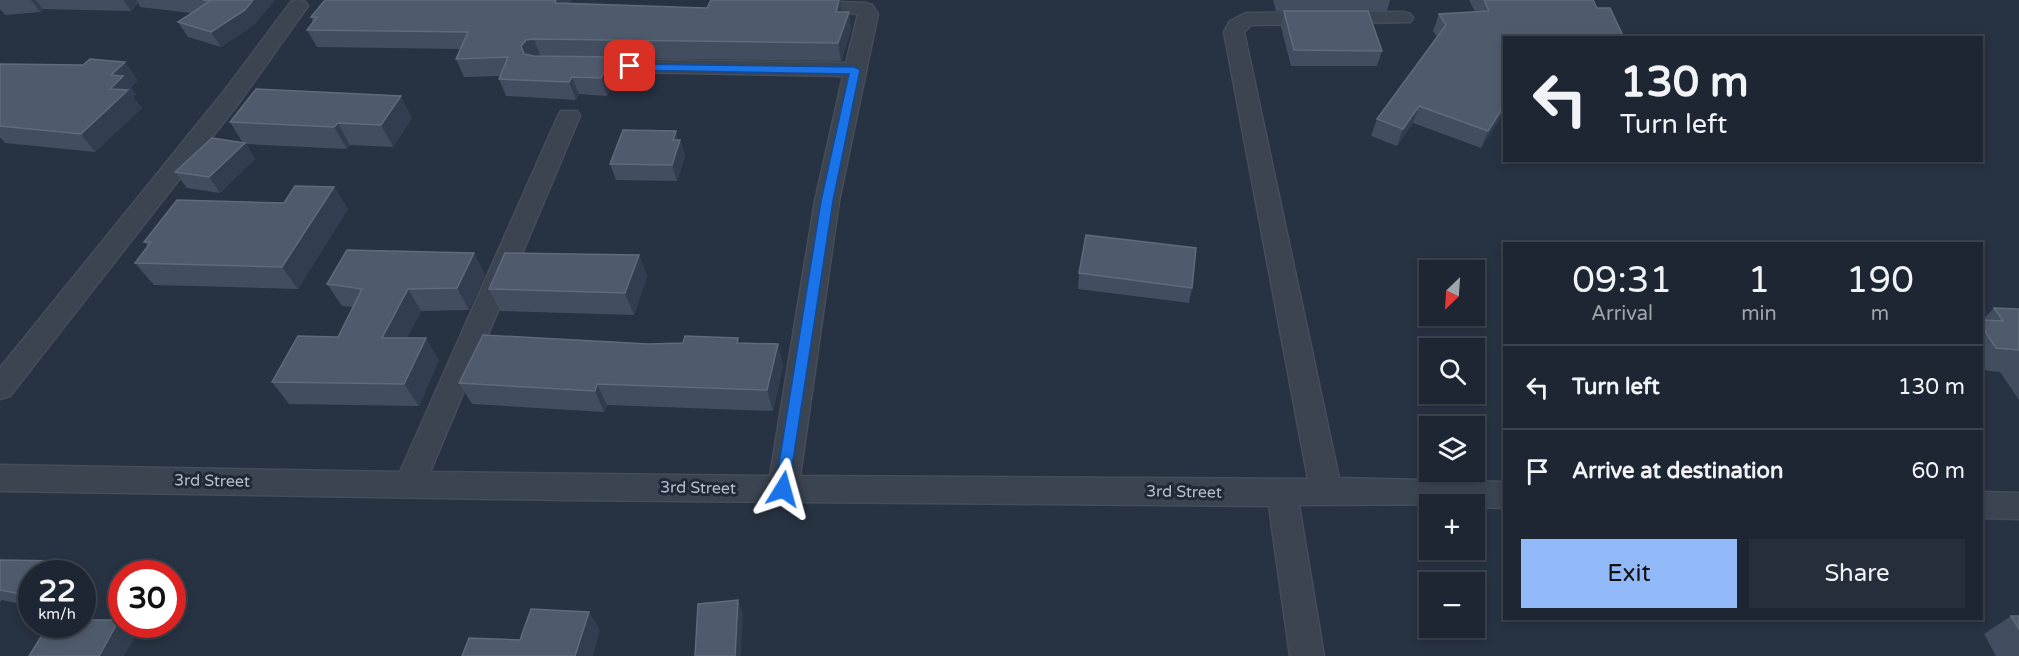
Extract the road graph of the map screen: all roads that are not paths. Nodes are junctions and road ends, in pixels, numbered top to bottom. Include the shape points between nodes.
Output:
1 (778, 3) edge
2 (298, 6) dead end
3 (1402, 18) dead end
4 (552, 65) edge
5 (855, 70) junction
6 (569, 116) dead end
7 (0, 388) edge
8 (0, 478) edge
9 (410, 484) junction
10 (783, 489) junction
11 (1326, 491) junction
12 (1282, 493) junction
13 (1503, 495) edge
14 (1983, 505) edge
15 (2019, 506) edge
16 (1307, 656) edge

1 - 5 street via 865,9 868,14
2 - 7 street via 233,95
3 - 11 street via 1246,20 1234,32
4 - 5 street
5 - 10 street via 827,201
6 - 9 street
8 - 9 street, 3rd Street
9 - 10 street, 3rd Street
10 - 12 street, 3rd Street
11 - 12 street, 3rd Street
11 - 13 street, 3rd Street
12 - 16 street
14 - 15 street

